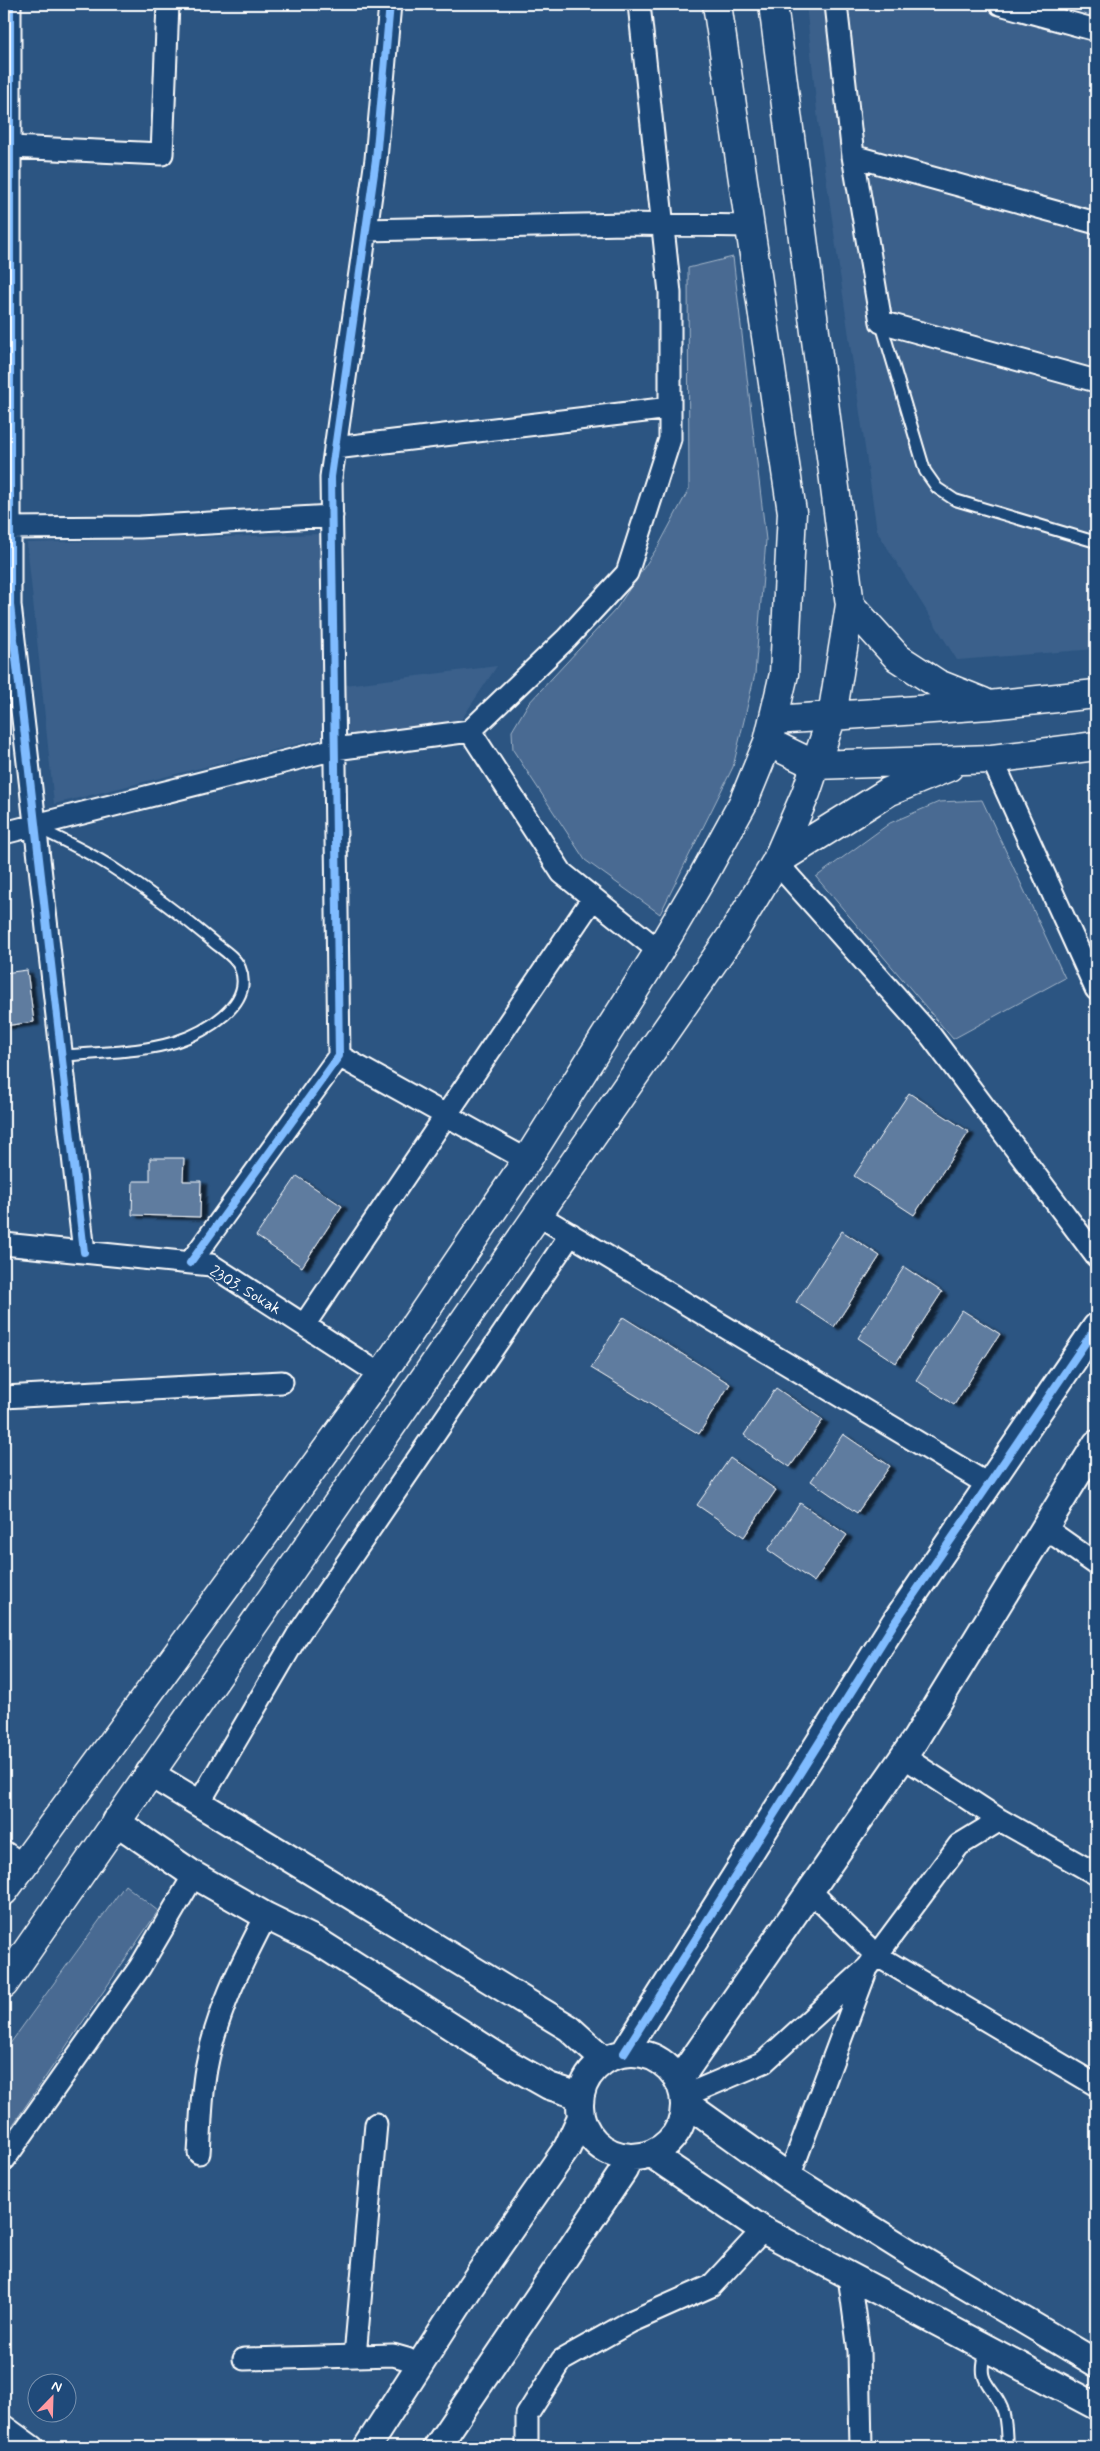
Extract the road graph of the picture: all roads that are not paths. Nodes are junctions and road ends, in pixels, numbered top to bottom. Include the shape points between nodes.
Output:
1 (10, 4) edge
2 (168, 4) edge
3 (390, 4) edge
4 (639, 4) edge
5 (717, 4) edge
6 (773, 4) edge
7 (836, 4) edge
8 (1000, 4) edge
9 (1096, 30) edge
10 (7, 54) edge
11 (12, 147) junction
12 (853, 156) junction
13 (1096, 223) edge
14 (664, 225) junction
15 (749, 226) junction
16 (366, 230) junction
17 (881, 322) junction
18 (1096, 381) edge
19 (670, 408) junction
20 (335, 448) junction
21 (7, 472) edge
22 (332, 516) junction
23 (7, 528) edge
24 (1096, 542) edge
25 (850, 605) junction
26 (1096, 694) edge
27 (989, 705) junction
28 (832, 716) junction
29 (470, 731) junction
30 (772, 731) junction
31 (1096, 746) edge
32 (335, 749) junction
33 (979, 760) junction
34 (815, 765) junction
35 (35, 826) junction
36 (4, 834) edge
37 (776, 862) junction
38 (593, 898) junction
39 (659, 951) junction
40 (1096, 989) edge
41 (62, 1056) junction
42 (339, 1056) junction
43 (447, 1116) junction
44 (527, 1160) junction
45 (538, 1215) junction
46 (571, 1234) junction
47 (4, 1244) edge
48 (84, 1252) junction
49 (1096, 1256) edge
50 (190, 1263) junction
51 (304, 1325) junction
52 (1096, 1327) edge
53 (381, 1375) junction
54 (282, 1382) dead end
55 (4, 1398) edge
56 (1096, 1444) edge
57 (989, 1485) junction
58 (1045, 1528) junction
59 (1096, 1564) edge
60 (904, 1757) junction
61 (149, 1773) junction
62 (199, 1803) junction
63 (1000, 1820) junction
64 (115, 1821) junction
65 (13, 1858) edge
66 (1096, 1874) edge
67 (194, 1875) junction
68 (4, 1891) edge
69 (811, 1892) junction
70 (266, 1916) junction
71 (872, 1961) junction
72 (4, 1984) edge
73 (614, 2057) junction
74 (1096, 2085) edge
75 (682, 2093) junction
76 (581, 2107) junction
77 (376, 2124) dead end
78 (199, 2154) dead end
79 (640, 2155) junction
80 (4, 2160) edge
81 (789, 2176) junction
82 (763, 2230) junction
83 (849, 2276) junction
84 (986, 2349) junction
85 (355, 2356) junction
86 (244, 2359) dead end
87 (1096, 2363) edge
88 (419, 2366) junction
89 (1096, 2406) edge
90 (4, 2426) edge
91 (33, 2447) edge
92 (367, 2447) edge
93 (437, 2447) edge
94 (527, 2447) edge
95 (861, 2447) edge
96 (1007, 2447) edge

1 - 10 street
2 - 11 street via 162,154
3 - 16 street
4 - 14 street
5 - 15 main road
6 - 25 main road
7 - 12 street
8 - 9 street
10 - 11 street
11 - 21 street
12 - 13 street
12 - 17 street
14 - 15 street
14 - 16 street
14 - 19 street via 670,293
15 - 30 main road via 792,512 784,674
16 - 20 street
17 - 18 street
17 - 24 lane via 925,471 938,488 955,500
19 - 20 street
19 - 29 street via 670,439 627,573 567,638
20 - 22 street via 331,477
21 - 23 street
22 - 23 street via 140,527
22 - 32 street
23 - 35 street via 10,605
25 - 27 main road via 898,658 938,684
25 - 28 main road
26 - 27 main road
27 - 28 main road
28 - 30 main road
28 - 34 main road
29 - 32 street
29 - 38 street via 562,873
30 - 34 main road
30 - 39 main road via 743,803
31 - 33 main road
32 - 35 street
32 - 42 street
33 - 34 main road
33 - 37 main road via 888,792
33 - 40 street
34 - 37 main road
35 - 36 street
35 - 41 street
35 - 41 lane via 108,865 190,923 234,959 243,977 243,986 235,1004 191,1036 160,1046
37 - 45 main road via 732,934
37 - 49 street via 931,1036
38 - 39 street
38 - 43 street
39 - 44 main road
41 - 48 street
42 - 43 street
42 - 50 street
43 - 44 street
43 - 51 street
44 - 53 main road
45 - 46 street
45 - 61 main road
46 - 57 street
46 - 62 street via 297,1636
47 - 48 street, 2303. Sokak
48 - 50 street, 2303. Sokak
50 - 51 street, 2303. Sokak via 211,1265
51 - 53 street, 2303. Sokak
52 - 57 street
53 - 65 main road
54 - 55 street
56 - 58 street
57 - 73 street via 895,1622
58 - 59 street
58 - 60 street
60 - 63 street
60 - 69 street
61 - 62 street
61 - 64 main road
62 - 73 street
63 - 66 street
63 - 71 street via 959,1845
64 - 67 street
64 - 72 main road
65 - 68 main road
67 - 70 street
67 - 80 street via 140,1968
69 - 71 street
69 - 75 street
70 - 76 street via 317,1941
70 - 78 street via 230,1990 212,2044 206,2071
71 - 74 street
71 - 75 street via 764,2062
71 - 81 street
73 - 75 street via 645,2054 652,2057 665,2064
73 - 76 street via 588,2076
75 - 79 street via 681,2123 669,2142
75 - 81 street
76 - 79 street via 591,2137 608,2151
76 - 88 street via 567,2148
77 - 85 street
79 - 82 street
79 - 93 street via 624,2170
81 - 87 street via 915,2256
82 - 83 street
82 - 94 street via 711,2286 630,2322 562,2360 527,2415
83 - 84 street
83 - 95 street via 859,2351
84 - 89 street
84 - 96 lane via 983,2378 1003,2410
85 - 86 street
85 - 88 street via 393,2356
88 - 92 street
90 - 91 street

